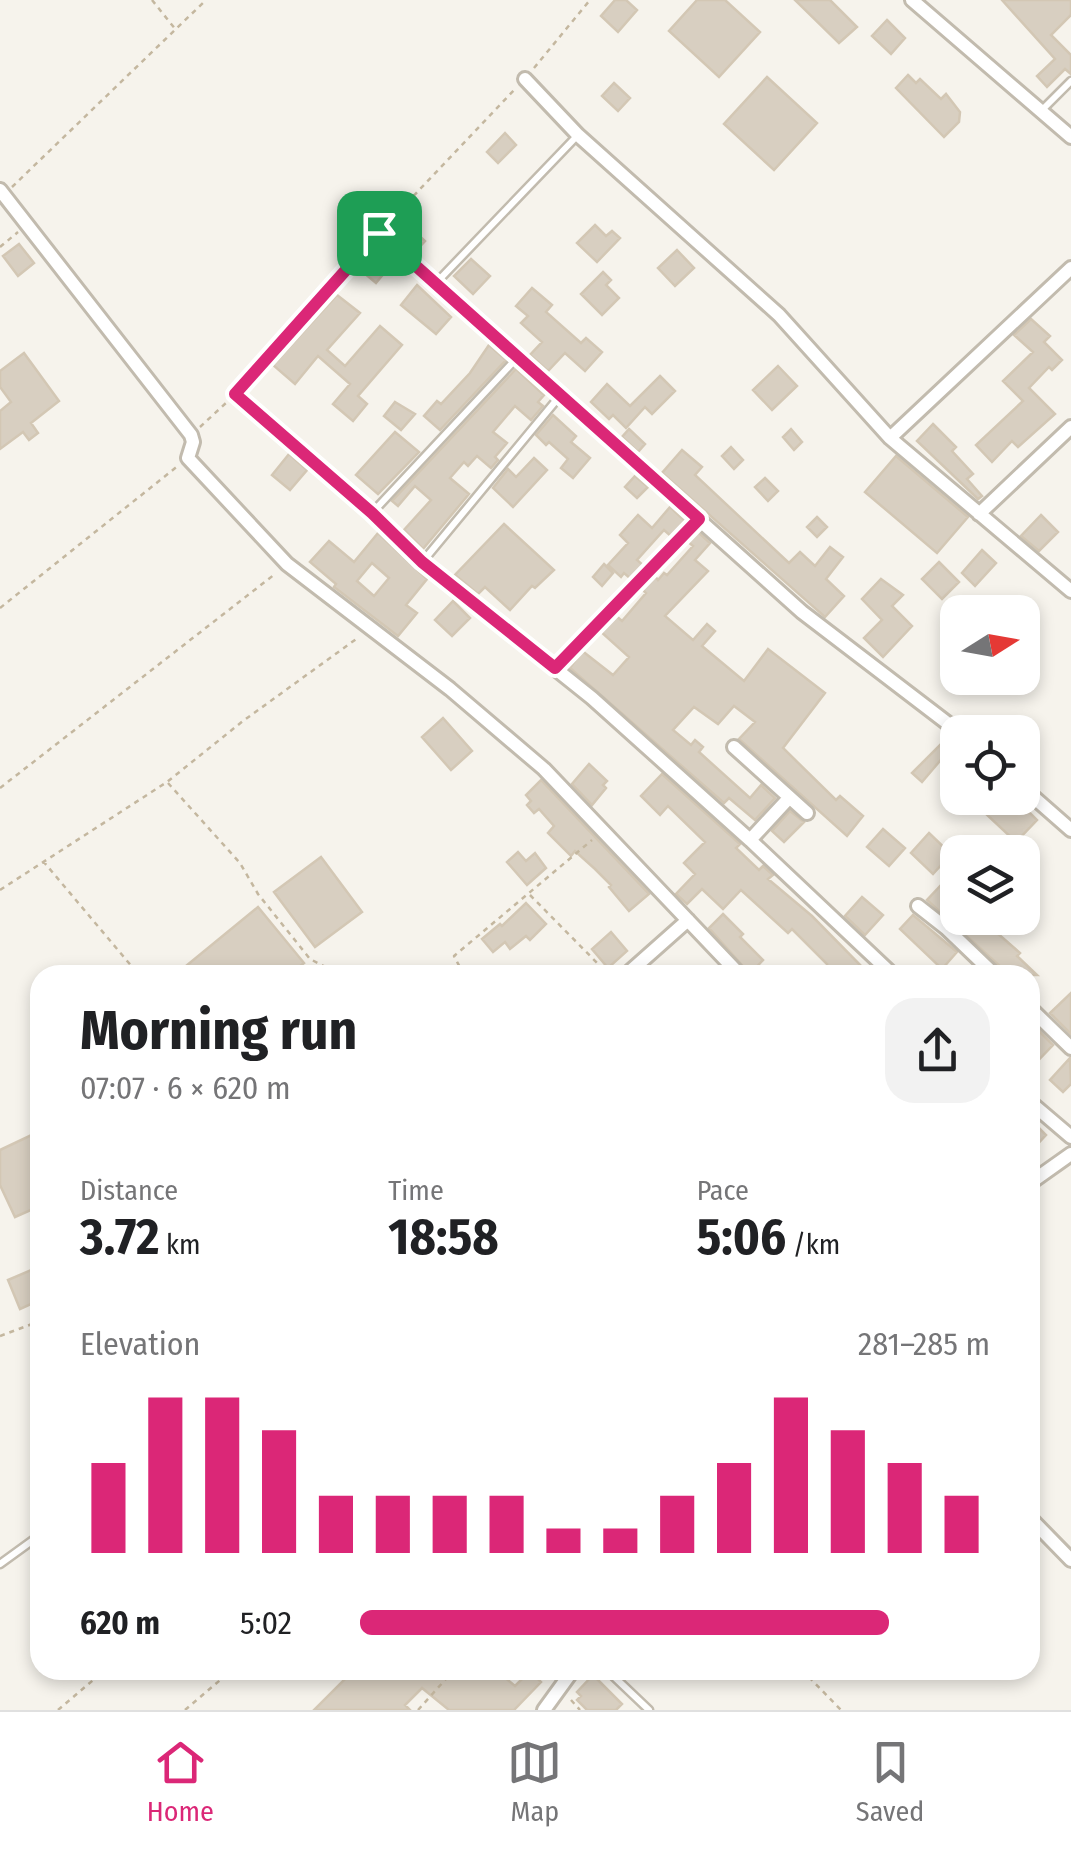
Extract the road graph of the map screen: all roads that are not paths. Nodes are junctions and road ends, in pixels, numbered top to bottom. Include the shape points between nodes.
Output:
1 (912, 0) edge
2 (525, 80) road end
3 (1071, 81) edge
4 (1042, 111) junction
5 (578, 135) junction
6 (1071, 137) edge
7 (2, 192) edge
8 (379, 233) road end
9 (1071, 268) edge
10 (434, 285) junction
11 (517, 358) junction
12 (235, 394) road end
13 (560, 396) junction
14 (1071, 427) edge
15 (890, 438) junction
16 (372, 513) junction
17 (978, 514) junction
18 (699, 519) junction
19 (422, 562) junction
20 (1071, 591) edge
21 (555, 668) junction
22 (940, 717) edge
23 (734, 747) dead end
24 (789, 798) junction
25 (1040, 803) edge
26 (807, 813) dead end
27 (1071, 830) edge
28 (750, 840) junction
29 (918, 906) dead end
30 (688, 920) junction
31 (637, 965) edge
32 (731, 965) edge
33 (882, 965) edge
34 (985, 965) edge
35 (1040, 1018) edge
36 (1071, 1048) edge
37 (1040, 1111) edge
38 (1071, 1137) edge
39 (1071, 1154) edge
40 (1040, 1176) edge
41 (1040, 1528) edge
42 (30, 1542) edge
43 (1071, 1560) edge
44 (0, 1564) edge
45 (566, 1680) edge
46 (618, 1680) edge
47 (544, 1710) edge
48 (649, 1710) edge

1 - 4 street
2 - 5 street
3 - 4 lane
4 - 6 street
5 - 10 lane
5 - 15 street via 779,315
7 - 30 street via 191,435 188,458 287,564 499,729
8 - 10 street
9 - 15 street
10 - 11 street
11 - 13 street
11 - 16 lane
12 - 16 street
13 - 18 street
13 - 19 lane
14 - 17 street
15 - 17 street
16 - 19 street
17 - 20 street
18 - 21 lane
18 - 22 street via 802,612
19 - 21 street
21 - 28 street
23 - 24 street
24 - 26 street
24 - 28 street
25 - 27 street
28 - 33 street
29 - 34 street
30 - 31 street
30 - 32 street
35 - 36 street
37 - 38 street
39 - 40 street
41 - 43 street
42 - 44 lane
45 - 47 street
46 - 48 lane

